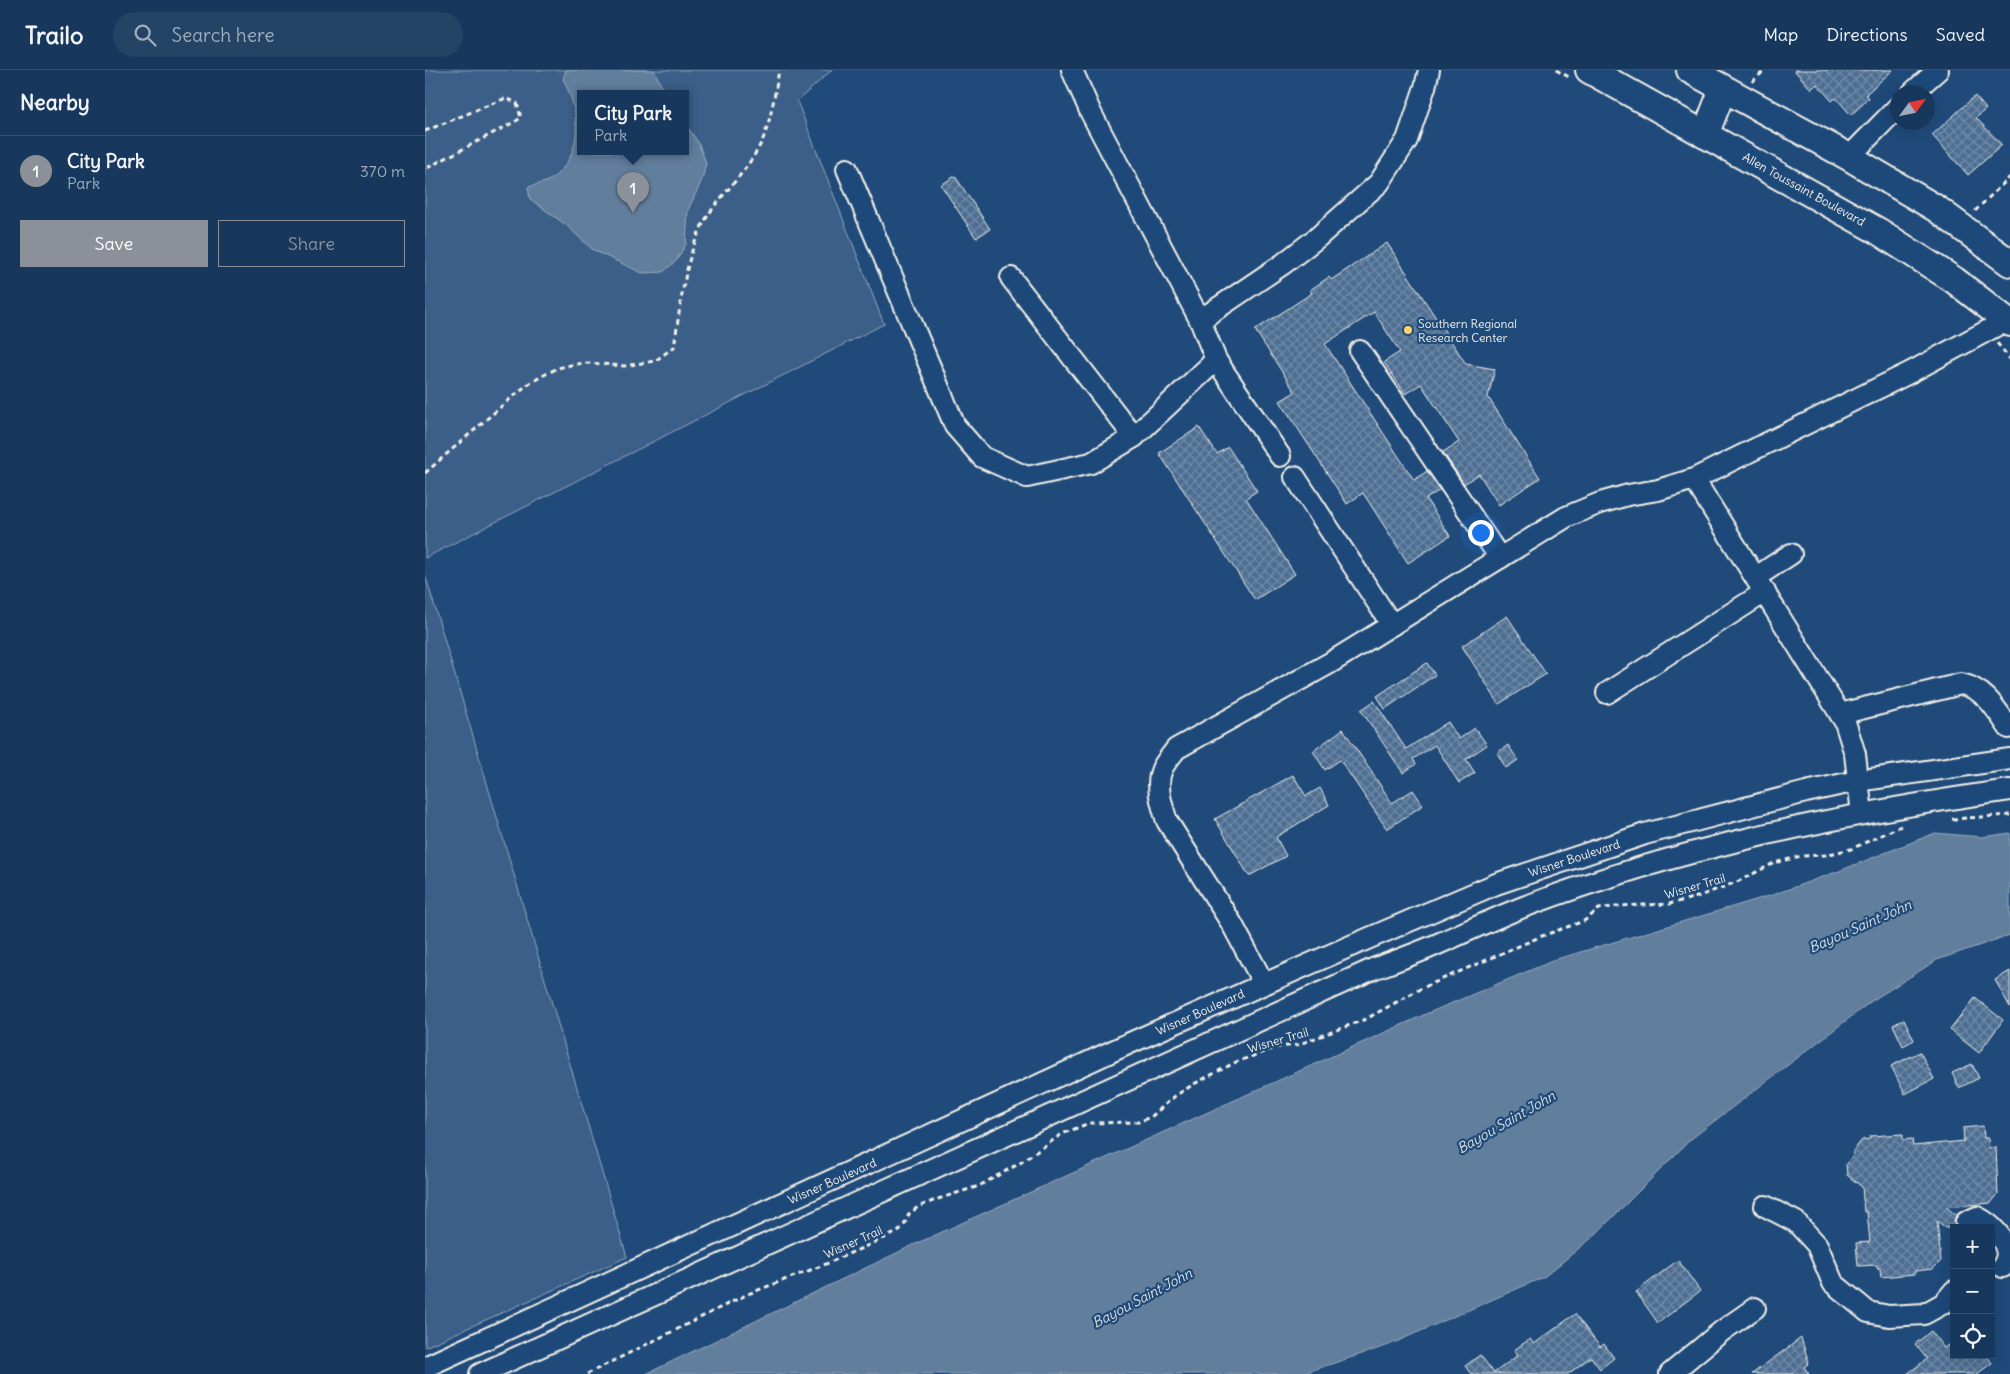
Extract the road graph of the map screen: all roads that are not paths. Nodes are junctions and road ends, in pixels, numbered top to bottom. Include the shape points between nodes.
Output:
1 (1072, 70) edge
2 (1429, 70) edge
3 (1589, 70) edge
4 (1690, 70) edge
5 (1938, 70) edge
6 (1921, 85) edge
7 (1723, 89) junction
8 (1890, 115) edge
9 (1705, 135) junction
10 (1849, 157) junction
11 (847, 169) dead end
12 (2010, 263) edge
13 (1011, 278) dead end
14 (1201, 320) junction
15 (2009, 320) edge
16 (1360, 351) dead end
17 (1216, 360) junction
18 (1134, 437) junction
19 (1280, 456) dead end
20 (1295, 477) dead end
21 (1694, 479) junction
22 (1791, 554) dead end
23 (1500, 558) junction
24 (1761, 584) junction
25 (1392, 625) junction
26 (1607, 692) dead end
27 (1841, 714) junction
28 (2009, 728) edge
29 (2010, 759) edge
30 (1857, 782) junction
31 (2010, 790) edge
32 (1862, 814) junction
33 (1264, 984) junction
34 (1765, 1206) dead end
35 (1966, 1222) dead end
36 (2001, 1271) edge
37 (1950, 1296) edge
38 (1755, 1308) dead end
39 (425, 1367) edge
40 (480, 1374) edge
41 (1670, 1374) edge

1 - 14 street via 1091,113
2 - 14 street via 1407,140 1379,183 1283,264
3 - 9 main road, Allen Toussaint Boulevard
4 - 7 main road
5 - 6 street
7 - 9 main road
7 - 10 main road
8 - 10 street
9 - 15 main road, Allen Toussaint Boulevard via 1878,231
10 - 12 main road via 1959,225
11 - 18 street via 955,426 981,457 1027,477 1091,463
13 - 18 street
14 - 17 street
15 - 21 street
16 - 23 street
17 - 18 street
17 - 19 street
20 - 25 street
21 - 23 street via 1600,503 1566,518
21 - 24 street
22 - 24 street
23 - 25 street
24 - 26 street
24 - 27 street
25 - 33 street via 1176,749 1161,769 1159,783 1167,821 1233,924
27 - 28 street via 1961,684 1981,692
27 - 30 street via 1855,754
29 - 30 street, Wisner Boulevard
30 - 32 street
30 - 33 street, Wisner Boulevard via 1645,834 1497,884
31 - 32 street
32 - 40 street via 1801,826 1637,868 1525,906 1373,969
33 - 39 street, Wisner Boulevard
34 - 37 street via 1795,1222 1817,1245 1833,1283 1867,1312 1889,1316 1924,1314
35 - 36 street via 1977,1217 1992,1226 2001,1237 2007,1255
38 - 41 street

